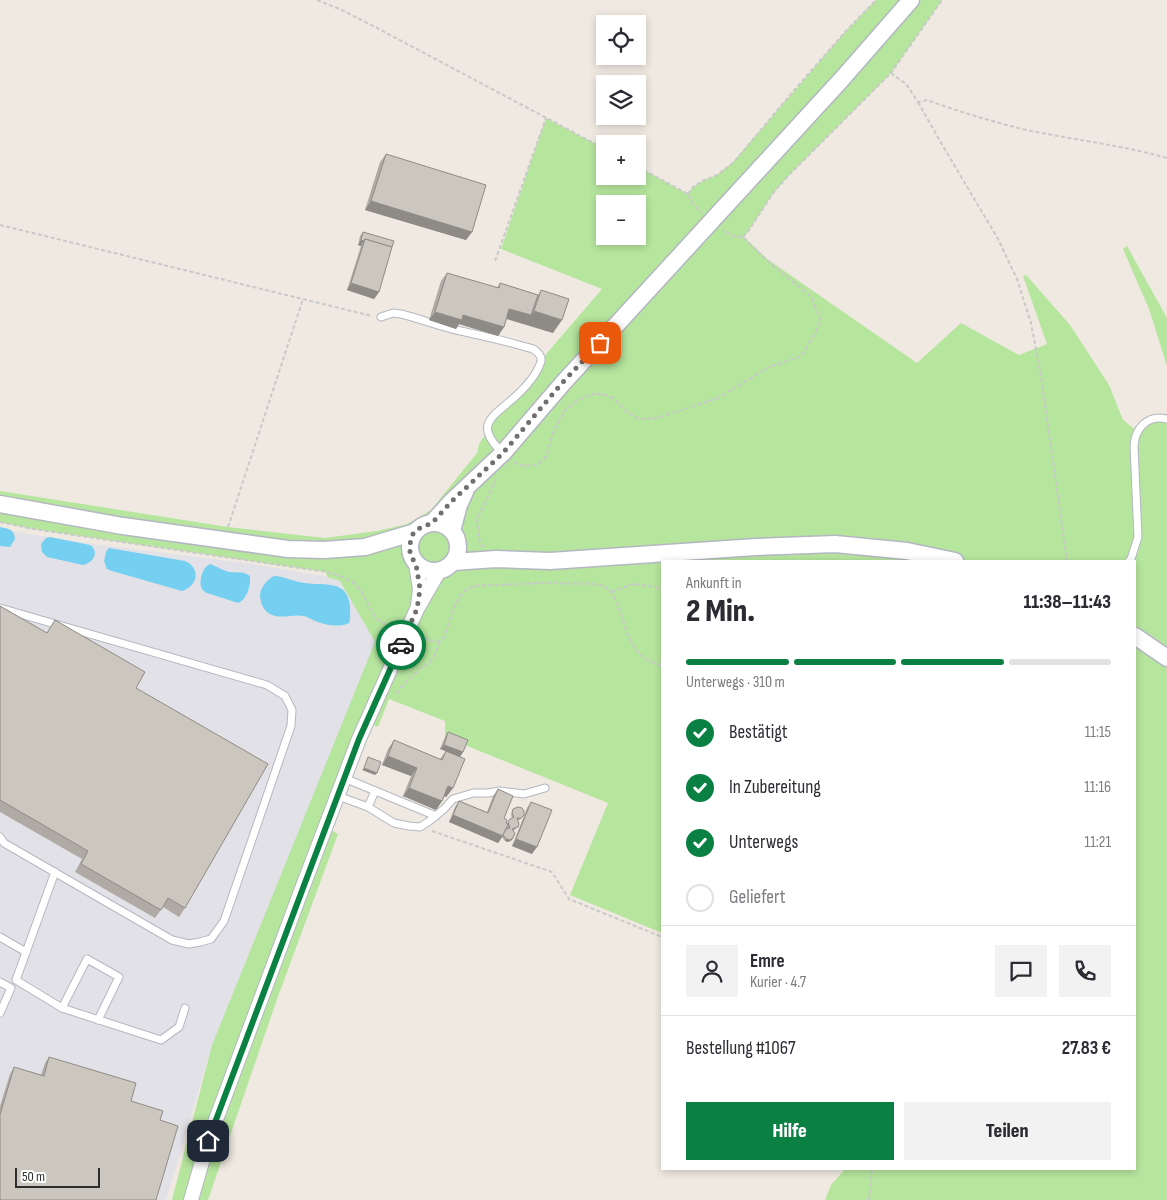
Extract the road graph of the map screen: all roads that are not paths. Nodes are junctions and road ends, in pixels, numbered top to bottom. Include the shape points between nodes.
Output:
1 (911, 0) edge
2 (381, 318) road end
3 (1167, 419) edge
4 (503, 453) junction
5 (467, 488) junction
6 (0, 504) edge
7 (432, 523) junction
8 (414, 532) junction
9 (455, 538) junction
10 (365, 547) junction
11 (413, 558) junction
12 (496, 559) junction
13 (950, 560) edge
14 (1130, 560) edge
15 (453, 562) junction
16 (439, 572) junction
17 (0, 608) edge
18 (417, 609) junction
19 (1136, 637) edge
20 (1167, 658) edge
21 (344, 778) junction
22 (545, 788) dead end
23 (375, 791) junction
24 (338, 796) junction
25 (368, 807) junction
26 (436, 816) junction
27 (0, 837) edge
28 (55, 872) junction
29 (0, 937) edge
30 (26, 952) junction
31 (16, 980) junction
32 (0, 982) edge
33 (11, 988) junction
34 (62, 1008) junction
35 (185, 1008) dead end
36 (0, 1013) edge
37 (98, 1020) junction
38 (191, 1200) edge

1 - 4 street via 562,383
2 - 4 lane via 393,313 401,314 538,353 541,360 530,382 488,423 490,439
3 - 14 lane via 1148,421 1134,439 1138,537
4 - 5 street
5 - 7 street
5 - 9 street via 459,506
6 - 10 street via 123,526 297,550
7 - 8 street
7 - 9 street via 443,525
8 - 10 street
8 - 11 street via 410,545
9 - 12 street
9 - 15 street via 458,552
10 - 11 street via 399,552
11 - 16 street via 422,568
11 - 18 street via 420,589
12 - 13 street via 550,561 835,544 907,551
12 - 15 street
15 - 16 street
16 - 18 street
17 - 28 lane via 267,685 285,696 292,710 291,726 224,921 211,939 189,944 172,940
18 - 21 street
19 - 20 street
21 - 23 lane
21 - 24 street
22 - 26 lane via 524,794 500,791 473,793 453,799
23 - 25 lane
23 - 26 lane
24 - 25 lane
24 - 38 street via 208,1141
25 - 26 lane via 394,823 409,826 420,827
27 - 28 lane via 4,843
28 - 30 lane
29 - 30 lane
30 - 31 lane
31 - 33 lane
31 - 34 lane
32 - 33 lane
33 - 36 lane
34 - 37 lane
34 - 37 lane via 87,959 119,977
35 - 37 lane via 179,1027 161,1040

